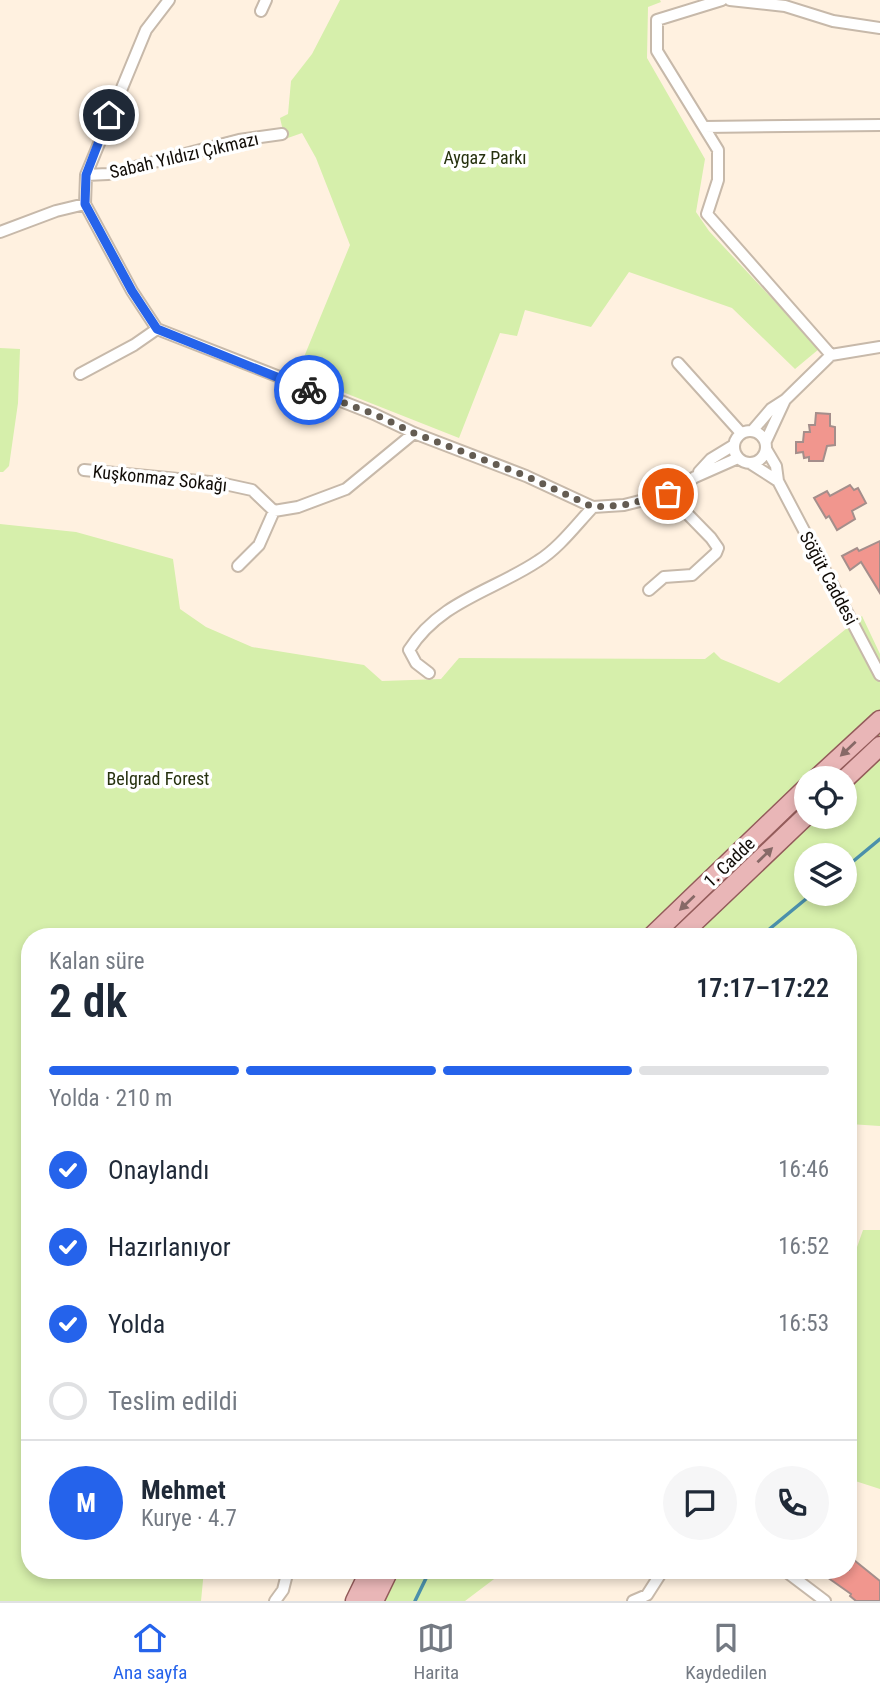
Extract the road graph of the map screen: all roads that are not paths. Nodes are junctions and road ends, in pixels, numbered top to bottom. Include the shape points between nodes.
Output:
1 (169, 0) edge
2 (266, 0) edge
3 (722, 0) edge
4 (730, 0) edge
5 (261, 11) dead end
6 (880, 28) edge
7 (880, 125) edge
8 (704, 127) junction
9 (282, 134) dead end
10 (86, 175) junction
11 (85, 204) junction
12 (1, 230) edge
13 (157, 329) junction
14 (880, 346) edge
15 (831, 355) junction
16 (678, 363) dead end
17 (80, 374) dead end
18 (785, 400) junction
19 (753, 430) junction
20 (414, 433) junction
21 (741, 433) junction
22 (734, 445) junction
23 (766, 445) junction
24 (738, 458) junction
25 (750, 463) junction
26 (84, 470) dead end
27 (695, 477) junction
28 (778, 481) junction
29 (668, 494) junction
30 (593, 507) junction
31 (274, 511) junction
32 (239, 566) dead end
33 (649, 590) dead end
34 (429, 673) dead end
35 (880, 675) edge
36 (880, 720) edge
37 (880, 746) edge
38 (830, 766) edge
39 (857, 768) edge
40 (794, 800) edge
41 (794, 827) edge
42 (660, 928) edge
43 (688, 928) edge
44 (286, 1579) edge
45 (366, 1579) edge
46 (385, 1579) edge
47 (658, 1579) edge
48 (796, 1579) edge
49 (648, 1598) edge
50 (275, 1601) edge
51 (355, 1601) edge
52 (374, 1601) edge
53 (633, 1601) edge
54 (825, 1601) edge

1 - 10 street via 146,30
2 - 5 street
3 - 8 street via 657,20 657,51
4 - 6 street via 785,6 833,22
7 - 8 street
8 - 15 street via 718,150 718,180 707,214
9 - 10 street, Sabah Yıldızı Çıkmazı via 239,140 108,174
10 - 11 street
11 - 12 street
11 - 13 street
13 - 17 street
13 - 20 street
14 - 15 street
15 - 18 street
16 - 21 street
18 - 19 street
18 - 23 street
19 - 21 street
19 - 23 street
20 - 30 street
20 - 31 street via 346,489
21 - 22 street
22 - 24 street
22 - 27 street
23 - 25 street via 763,457
23 - 28 street, Söğüt Caddesi
24 - 25 street
24 - 27 street
25 - 28 street
26 - 31 street, Kuşkonmaz Sokağı via 253,490
27 - 29 street
28 - 35 street, Söğüt Caddesi
29 - 30 street
29 - 33 street via 718,548 692,575 664,577
30 - 34 street via 539,561 461,601 421,632 410,650 416,663
31 - 32 street via 259,545
36 -> 38 main road
37 - 39 main road
40 -> 42 main road, 1. Cadde
43 -> 41 main road, 1. Cadde
44 - 50 street
45 - 51 main road
46 - 52 main road
47 - 49 street
48 - 54 street
49 - 53 street

